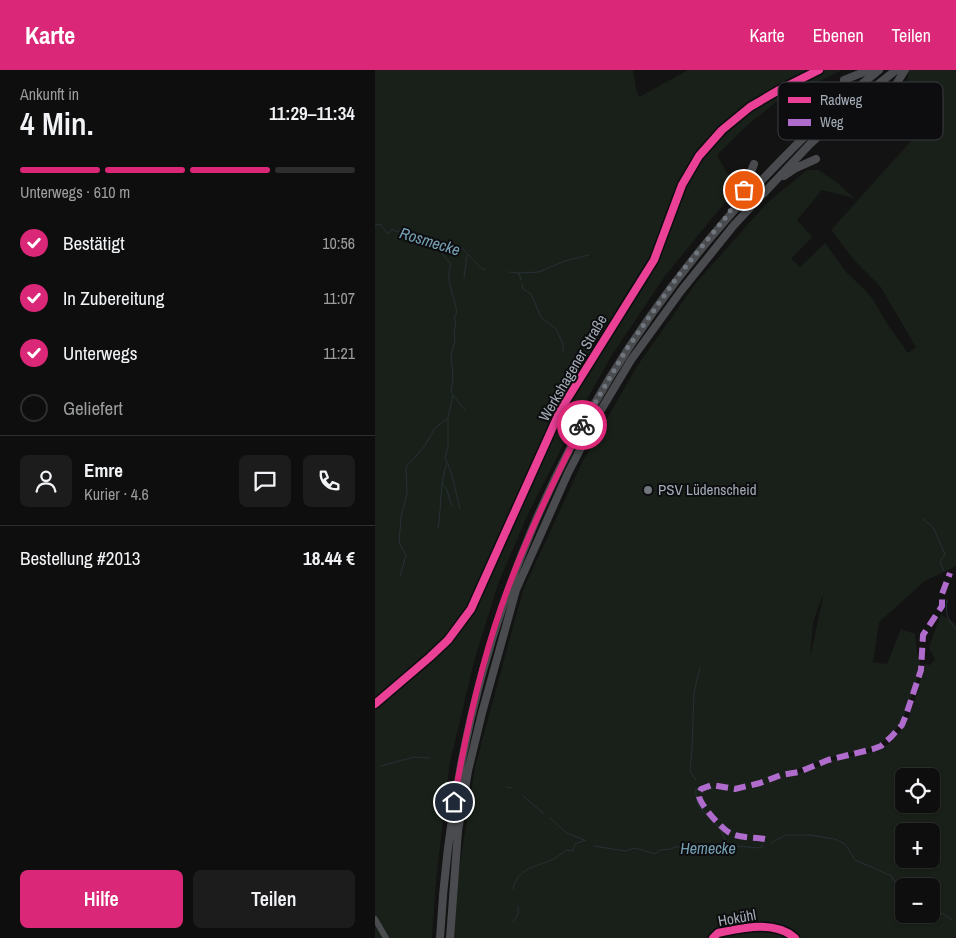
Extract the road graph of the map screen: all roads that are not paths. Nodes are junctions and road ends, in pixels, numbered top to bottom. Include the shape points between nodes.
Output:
1 (819, 70) edge
2 (869, 70) edge
3 (879, 70) edge
4 (896, 70) edge
5 (905, 70) edge
6 (844, 80) dead end
7 (797, 82) edge
8 (864, 82) edge
9 (881, 82) edge
10 (898, 82) edge
11 (778, 92) edge
12 (799, 140) edge
13 (814, 140) edge
14 (816, 159) dead end
15 (753, 164) dead end
16 (761, 195) junction
17 (726, 217) junction
18 (375, 704) edge
19 (375, 919) edge
20 (386, 938) edge
21 (440, 938) edge
22 (450, 938) edge
23 (713, 938) edge
24 (795, 938) edge

1 - 7 main road, Werkshagener Straße
2 - 6 highway
3 - 8 highway
4 - 9 highway
5 - 10 highway
11 - 18 main road, Werkshagener Straße via 750,107 722,130 699,156 682,185 654,260 561,409 471,609 448,640
12 - 17 highway
13 - 16 highway
14 - 16 highway via 796,168
15 - 17 highway via 744,190
16 - 22 highway via 681,291 631,360 568,473 516,590 468,771 458,830
17 - 21 highway via 678,276 626,350 589,410 532,528 488,650 459,772
19 - 20 main road
23 - 24 street, Hokühl via 718,933 767,927 782,930

